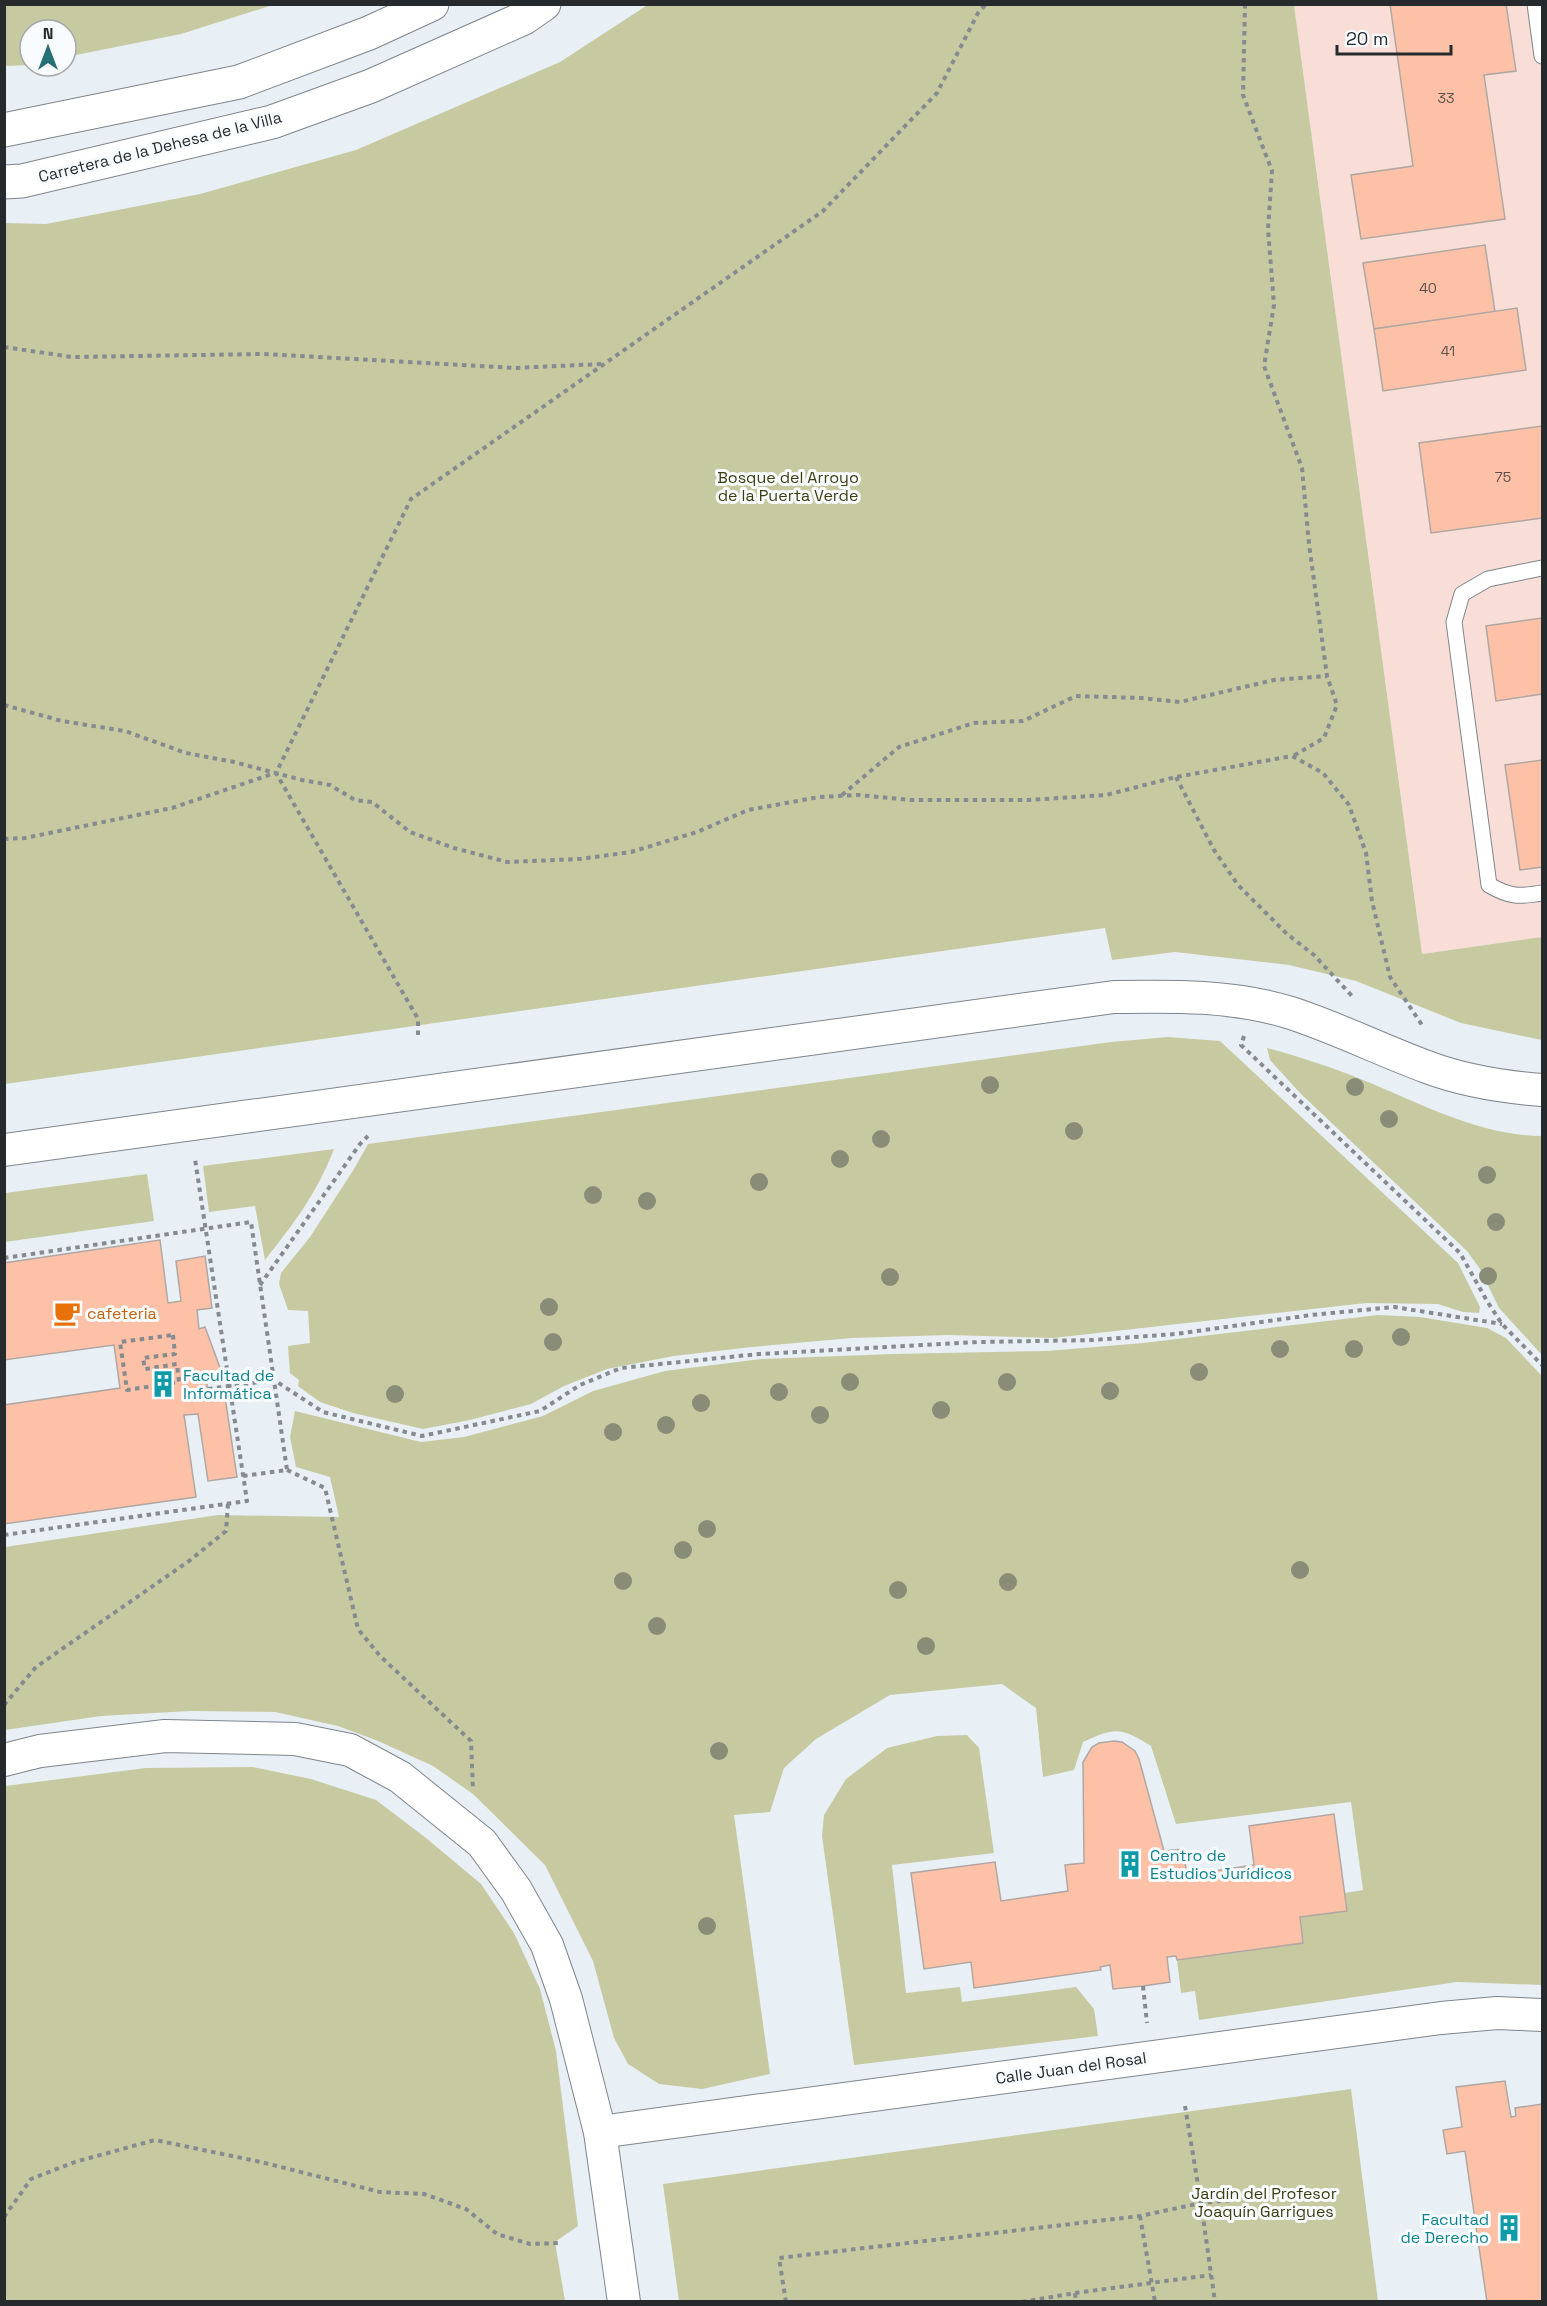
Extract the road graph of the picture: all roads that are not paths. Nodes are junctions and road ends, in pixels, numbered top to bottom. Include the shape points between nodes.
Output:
1 (432, 4) edge
2 (544, 4) edge
3 (1535, 4) edge
4 (1542, 56) edge
5 (4, 130) edge
6 (4, 182) edge
7 (1542, 568) edge
8 (1542, 894) edge
9 (1542, 1090) edge
10 (4, 1150) edge
11 (4, 1760) edge
12 (1542, 2015) edge
13 (600, 2132) junction
14 (624, 2301) edge

1 - 5 main road via 369,33 239,82
2 - 6 main road, Carretera de la Dehesa de la Villa via 524,18 371,86 272,122
3 - 4 lane
7 - 8 lane via 1488,579 1462,594 1454,622 1490,885 1516,897
9 - 10 street via 1473,1081 1289,1013 1255,1005 1219,998 1114,997
11 - 13 street via 40,1751 165,1736 295,1740 350,1750 400,1777 482,1843 542,1935 566,1999
12 - 13 street, Calle Juan del Rosal via 1497,2013 1441,2018
13 - 14 street

